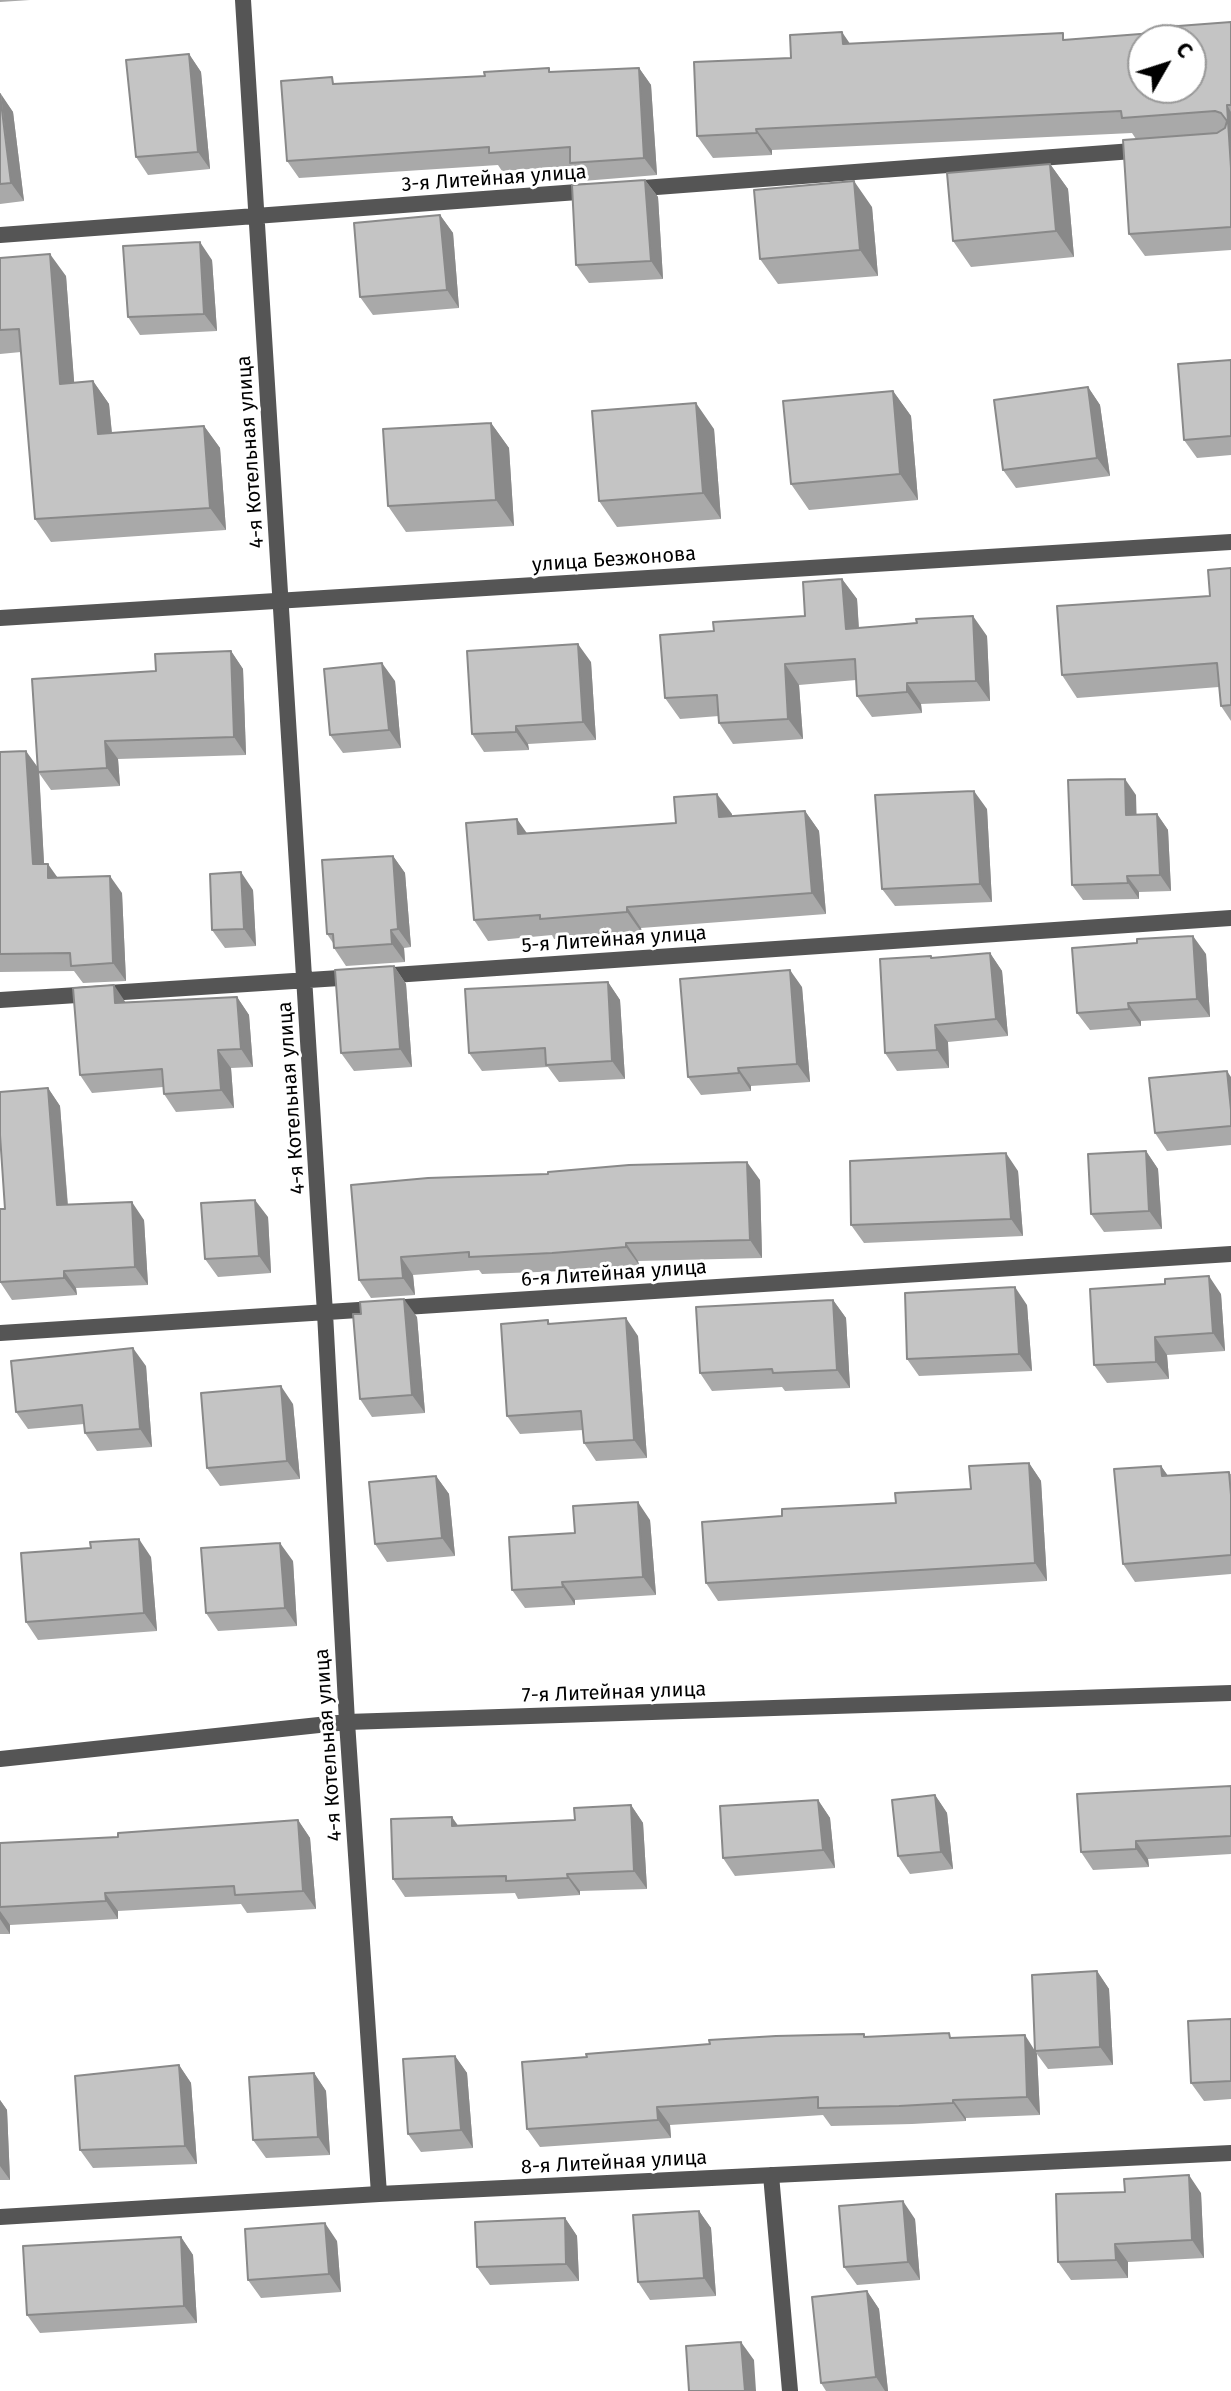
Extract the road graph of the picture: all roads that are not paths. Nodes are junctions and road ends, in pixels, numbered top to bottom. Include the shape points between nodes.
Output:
1 (243, 0) edge
2 (1168, 149) edge
3 (257, 216) junction
4 (0, 235) edge
5 (1231, 542) edge
6 (281, 601) junction
7 (0, 618) edge
8 (1231, 918) edge
9 (304, 981) junction
10 (0, 1000) edge
11 (1231, 1254) edge
12 (325, 1313) junction
13 (0, 1333) edge
14 (1231, 1693) edge
15 (347, 1722) junction
16 (0, 1759) edge
17 (1231, 2153) edge
18 (771, 2175) junction
19 (379, 2194) junction
20 (0, 2217) edge
21 (790, 2391) edge

1 - 3 street, 4-я Котельная улица
2 - 3 street, 3-я Литейная улица
3 - 4 street, 3-я Литейная улица
3 - 6 street, 4-я Котельная улица
5 - 6 street, улица Безжонова
6 - 7 street, улица Безжонова
6 - 9 street, 4-я Котельная улица
8 - 9 street, 5-я Литейная улица
9 - 10 street, 5-я Литейная улица
9 - 12 street, 4-я Котельная улица
11 - 12 street, 6-я Литейная улица
12 - 13 street, 6-я Литейная улица
12 - 15 street, 4-я Котельная улица
14 - 15 street, 7-я Литейная улица
15 - 16 street, 7-я Литейная улица
15 - 19 street, 4-я Котельная улица
17 - 18 street, 8-я Литейная улица
18 - 19 street, 8-я Литейная улица
18 - 21 street
19 - 20 street, 8-я Литейная улица

